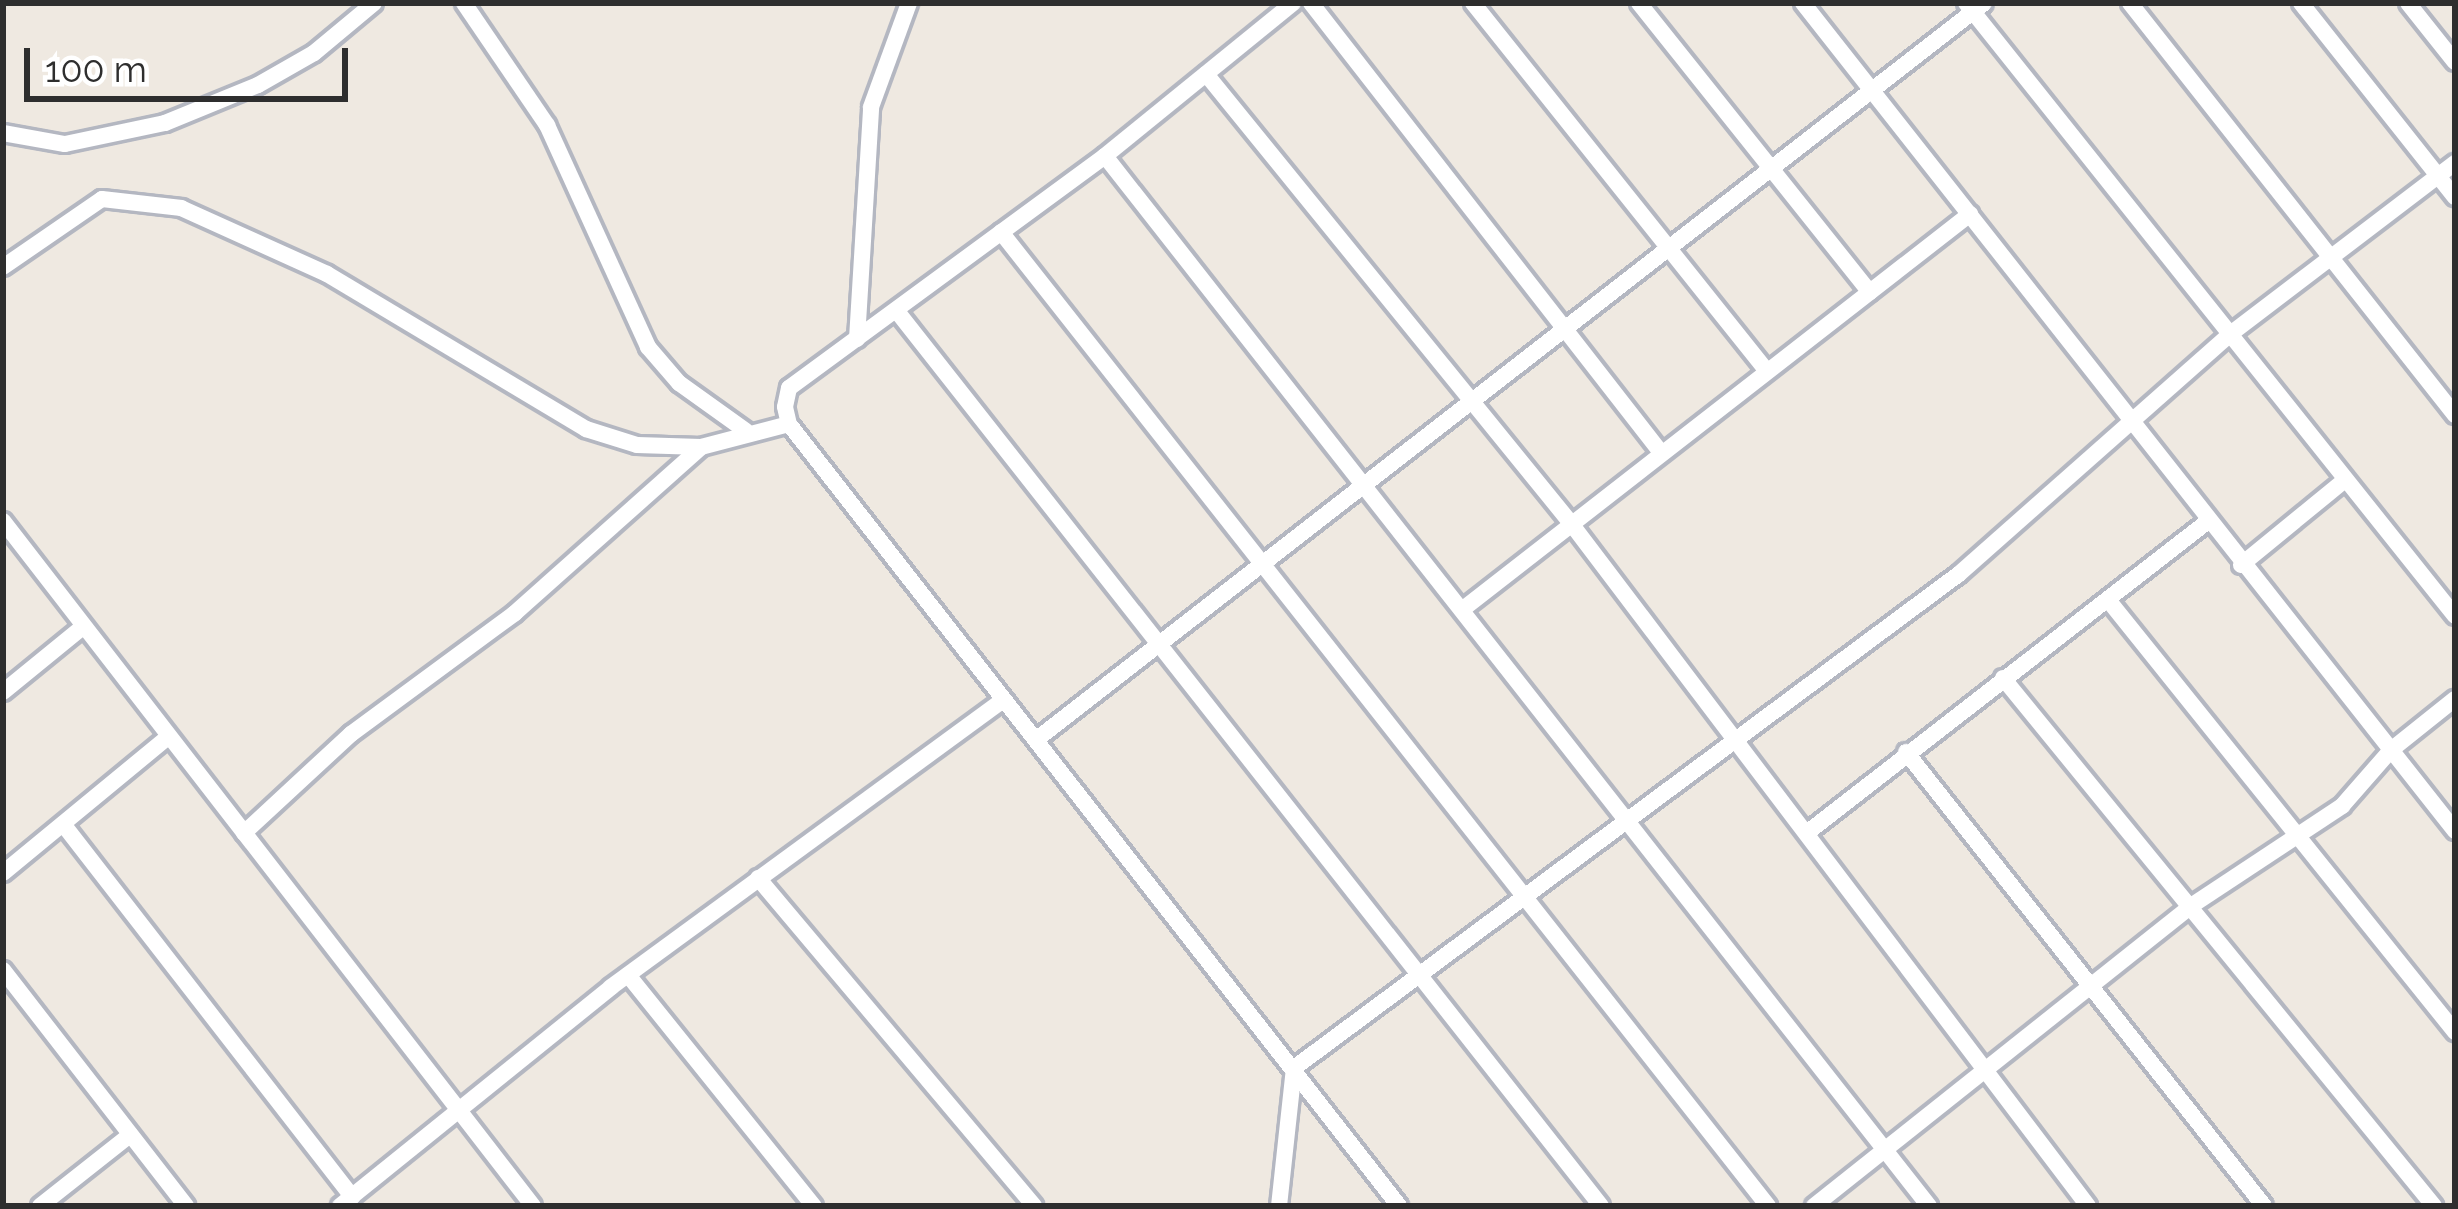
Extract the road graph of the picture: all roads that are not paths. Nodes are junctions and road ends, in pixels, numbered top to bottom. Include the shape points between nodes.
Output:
1 (374, 3) edge
2 (464, 3) edge
3 (909, 3) edge
4 (1293, 3) edge
5 (1311, 3) edge
6 (1473, 3) edge
7 (1639, 3) edge
8 (1803, 3) edge
9 (2130, 3) edge
10 (2301, 3) edge
11 (2408, 3) edge
12 (1975, 6) edge
13 (2455, 62) edge
14 (1206, 74) junction
15 (1871, 89) junction
16 (3, 133) edge
17 (1105, 156) junction
18 (2455, 163) edge
19 (1773, 170) junction
20 (2439, 176) junction
21 (2455, 197) edge
22 (1970, 214) junction
23 (1001, 232) junction
24 (1668, 248) junction
25 (2332, 258) junction
26 (3, 267) edge
27 (1870, 292) junction
28 (896, 310) junction
29 (1567, 326) junction
30 (2229, 335) junction
31 (857, 338) junction
32 (1766, 370) junction
33 (1471, 402) junction
34 (2455, 415) edge
35 (788, 424) junction
36 (2128, 424) junction
37 (746, 431) junction
38 (701, 448) junction
39 (1659, 450) junction
40 (2345, 480) junction
41 (1369, 484) junction
42 (3, 521) edge
43 (1570, 522) junction
44 (2206, 522) junction
45 (2241, 565) junction
46 (1264, 567) junction
47 (2109, 601) junction
48 (1463, 609) junction
49 (2455, 616) edge
50 (84, 626) junction
51 (1163, 644) junction
52 (2003, 678) junction
53 (3, 692) edge
54 (2455, 698) edge
55 (1004, 700) junction
56 (168, 737) junction
57 (1037, 740) junction
58 (1740, 742) junction
59 (2391, 750) junction
60 (1906, 752) junction
61 (1628, 818) junction
62 (63, 824) junction
63 (2296, 830) junction
64 (2455, 831) edge
65 (244, 832) junction
66 (1808, 832) junction
67 (3, 874) edge
68 (758, 878) junction
69 (1522, 897) junction
70 (2188, 908) junction
71 (3, 970) edge
72 (1419, 973) junction
73 (628, 975) junction
74 (2090, 988) junction
75 (2455, 1033) edge
76 (1986, 1068) junction
77 (1294, 1069) junction
78 (460, 1110) junction
79 (130, 1135) junction
80 (1885, 1150) junction
81 (346, 1201) edge
82 (40, 1206) edge
83 (186, 1206) edge
84 (533, 1206) edge
85 (814, 1206) edge
86 (1034, 1206) edge
87 (1279, 1206) edge
88 (1399, 1206) edge
89 (1601, 1206) edge
90 (1768, 1206) edge
91 (1814, 1206) edge
92 (1929, 1206) edge
93 (2088, 1206) edge
94 (2264, 1206) edge
95 (2434, 1206) edge

1 - 16 street via 314,53 165,123 65,144
2 - 37 street via 547,125 648,347 679,383
3 - 31 street via 871,107
4 - 14 street
5 - 29 street
6 - 24 street
7 - 19 street
8 - 15 street
9 - 25 street
10 - 20 street
11 - 13 street
12 - 15 street
12 - 30 street
14 - 17 street
14 - 33 street
15 - 19 street
15 - 22 street
17 - 23 street
17 - 41 street
18 - 20 street
19 - 24 street
19 - 27 street
20 - 21 street
20 - 25 street
22 - 27 street
22 - 36 street
23 - 28 street
23 - 46 street
24 - 29 street
24 - 32 street
25 - 30 street
25 - 34 street
26 - 38 street via 102,199 181,208 309,264 586,429 637,445
27 - 32 street
28 - 31 street
28 - 51 street
29 - 33 street
29 - 39 street
30 - 36 street
30 - 40 street
31 - 35 street via 789,388
32 - 39 street
33 - 41 street
33 - 43 street
35 - 37 street
35 - 55 street
36 - 44 street
36 - 58 street via 1959,574
37 - 38 street
38 - 65 street via 515,613 351,734
39 - 43 street
40 - 45 street
40 - 49 street
41 - 46 street
41 - 48 street
42 - 50 street
43 - 48 street
43 - 58 street
44 - 45 street
44 - 47 street
45 - 59 street
46 - 51 street
46 - 69 street
47 - 52 street
47 - 63 street
48 - 61 street
50 - 53 street
50 - 56 street
51 - 57 street
51 - 72 street
52 - 60 street
52 - 70 street
54 - 59 street
55 - 57 street
55 - 68 street
56 - 62 street
56 - 65 street
57 - 77 street
58 - 61 street
58 - 66 street
59 - 63 street via 2358,793
59 - 64 street
60 - 66 street
60 - 74 street
61 - 69 street
61 - 80 street
62 - 67 street
62 - 81 street
63 - 70 street
63 - 75 street
65 - 78 street
66 - 76 street
68 - 73 street
68 - 86 street
69 - 72 street
69 - 90 street
70 - 74 street
70 - 95 street
71 - 79 street
72 - 77 street
72 - 89 street
73 - 78 street
73 - 85 street
74 - 76 street
74 - 94 street
76 - 80 street
76 - 93 street
77 - 87 street
77 - 88 street
78 - 81 street
78 - 84 street
79 - 82 street
79 - 83 street
80 - 91 street
80 - 92 street

